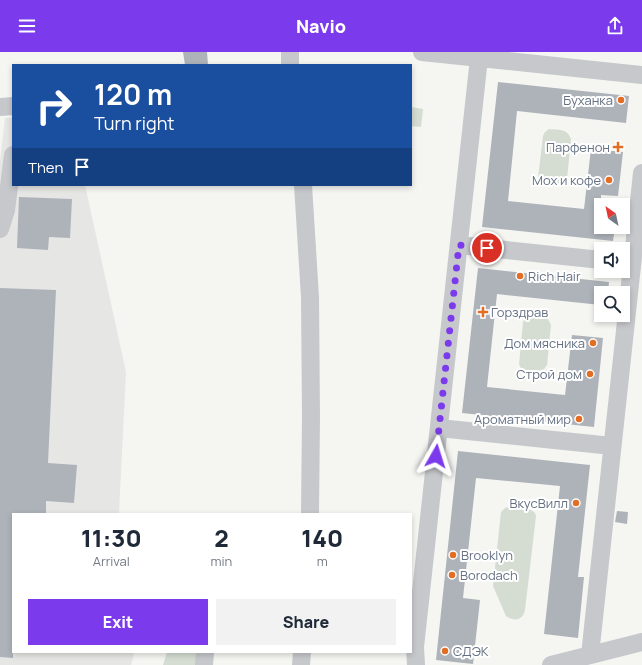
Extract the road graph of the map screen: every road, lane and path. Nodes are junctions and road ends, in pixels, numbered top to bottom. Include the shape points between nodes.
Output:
1 (290, 52) edge
2 (422, 52) edge
3 (486, 56) edge
4 (290, 64) edge
5 (642, 75) edge
6 (12, 106) edge
7 (0, 107) edge
8 (12, 163) edge
9 (642, 173) edge
10 (303, 186) edge
11 (0, 229) edge
12 (459, 245) junction
13 (630, 250) edge
14 (594, 259) edge
15 (627, 278) edge
16 (439, 428) junction
17 (612, 446) junction
18 (310, 513) edge
19 (642, 642) edge
20 (205, 653) edge
21 (302, 653) edge
22 (590, 655) junction
23 (204, 665) edge
24 (301, 665) edge
25 (416, 665) edge
26 (551, 665) edge

1 - 4 street
2 - 3 street
3 - 5 street
3 - 12 street
6 - 7 street
8 - 11 street via 6,210
9 - 13 street
10 - 18 street via 310,297
12 - 14 street
12 - 16 street
15 - 17 street
16 - 17 street
16 - 25 street
17 - 22 street
19 - 22 street
20 - 23 street
21 - 24 street
22 - 26 street

